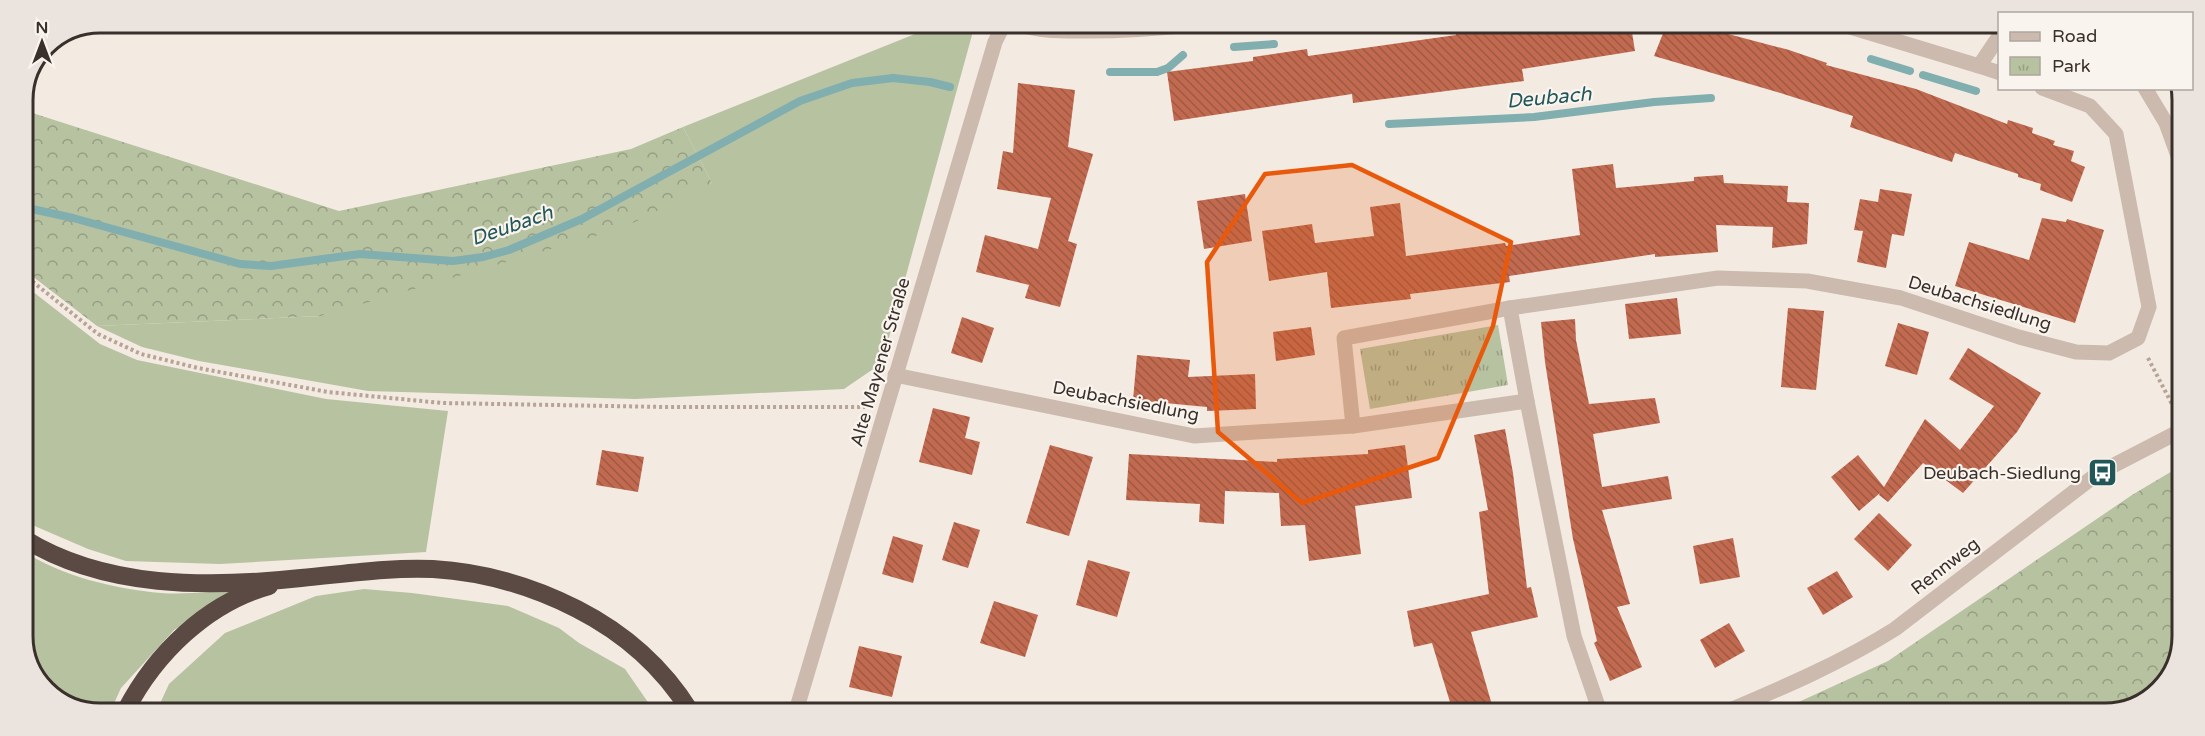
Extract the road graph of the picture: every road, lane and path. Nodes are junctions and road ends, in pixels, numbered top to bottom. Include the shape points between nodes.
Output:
1 (1000, 33) edge
2 (1870, 33) edge
3 (1998, 37) edge
4 (1979, 66) junction
5 (1998, 72) edge
6 (2047, 90) edge
7 (2146, 90) edge
8 (2172, 140) edge
9 (33, 282) edge
10 (1510, 308) junction
11 (2138, 338) junction
12 (895, 375) junction
13 (1527, 401) junction
14 (2172, 405) edge
15 (887, 407) junction
16 (1353, 426) junction
17 (2172, 435) edge
18 (33, 543) edge
19 (300, 579) junction
20 (131, 703) edge
21 (685, 703) edge
22 (798, 703) edge
23 (1597, 703) edge
24 (1746, 703) edge

1 - 12 street, Alte Mayener Straße
2 - 4 street
3 - 4 street
4 - 5 street
6 - 11 street via 2090,106 2115,134 2149,307
7 - 8 street
9 - 15 path via 99,334 141,354 328,392 442,403
10 - 11 street, Deubachsiedlung via 1718,278 1807,281 1901,298 2076,352 2109,352
10 - 13 street
10 - 16 street, Deubachsiedlung via 1344,338
11 - 14 path
12 - 15 street, Alte Mayener Straße
12 - 16 street, Deubachsiedlung via 1194,436
13 - 16 street, Deubachsiedlung
13 - 23 street via 1574,636
15 - 22 street, Alte Mayener Straße
17 - 24 street, Rennweg via 2097,474 1895,629 1823,670
18 - 19 highway via 66,561 144,579 236,583
19 - 20 highway via 265,587 202,620 174,644
19 - 21 highway via 432,569 479,574 518,584 558,599 616,632 658,668

